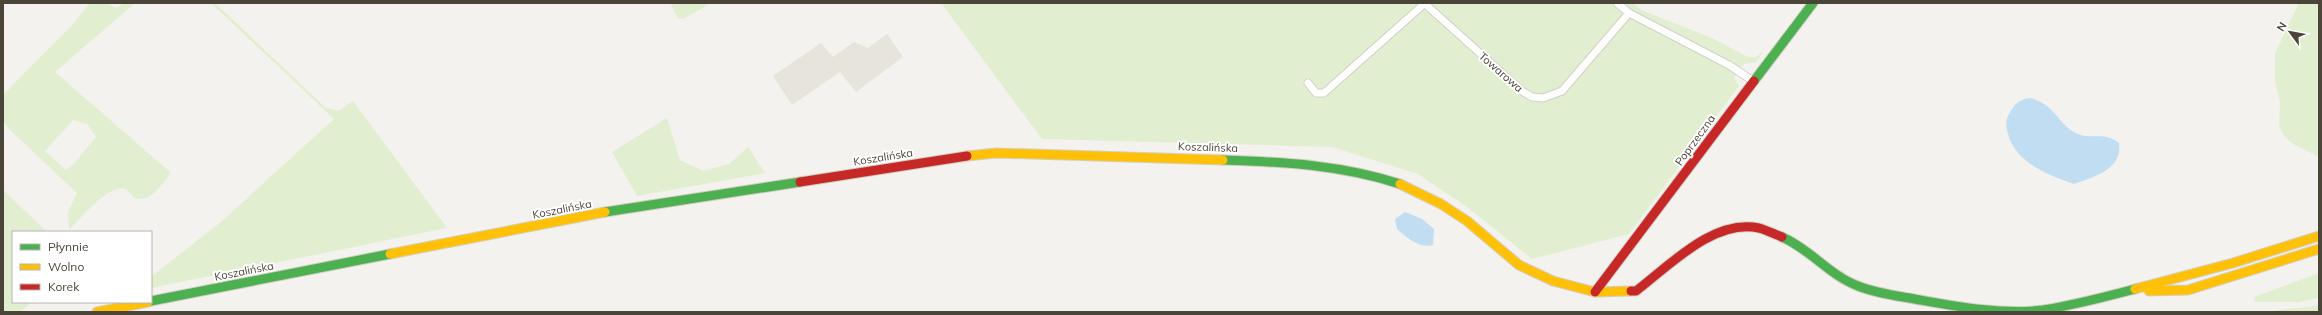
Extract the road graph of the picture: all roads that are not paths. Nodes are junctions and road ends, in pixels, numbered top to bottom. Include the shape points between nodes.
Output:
1 (1424, 3) edge
2 (1617, 3) edge
3 (1814, 3) edge
4 (1629, 13) junction
5 (1752, 82) junction
6 (1308, 83) dead end
7 (2319, 236) edge
8 (2319, 249) edge
9 (2128, 291) junction
10 (1595, 292) junction
11 (152, 301) edge
12 (142, 303) edge
13 (97, 312) edge

1 - 4 street, Towarowa via 1522,91 1532,97 1543,98 1562,91
1 - 6 street, Towarowa via 1324,93 1316,93
2 - 4 street
3 - 5 main road, Poprzeczna
4 - 5 street via 1729,65
5 - 10 main road, Poprzeczna
7 - 9 main road via 2233,263
8 - 9 main road via 2188,290
9 - 10 main road, Koszalińska via 2042,310 1999,311 1954,306 1880,293 1857,286 1818,264 1793,242 1759,228 1744,227 1706,237 1636,291
10 - 11 main road, Koszalińska via 1553,281 1525,268 1512,261 1466,221 1441,204 1409,187 1368,173 1296,162 996,153 607,212
12 - 13 main road

